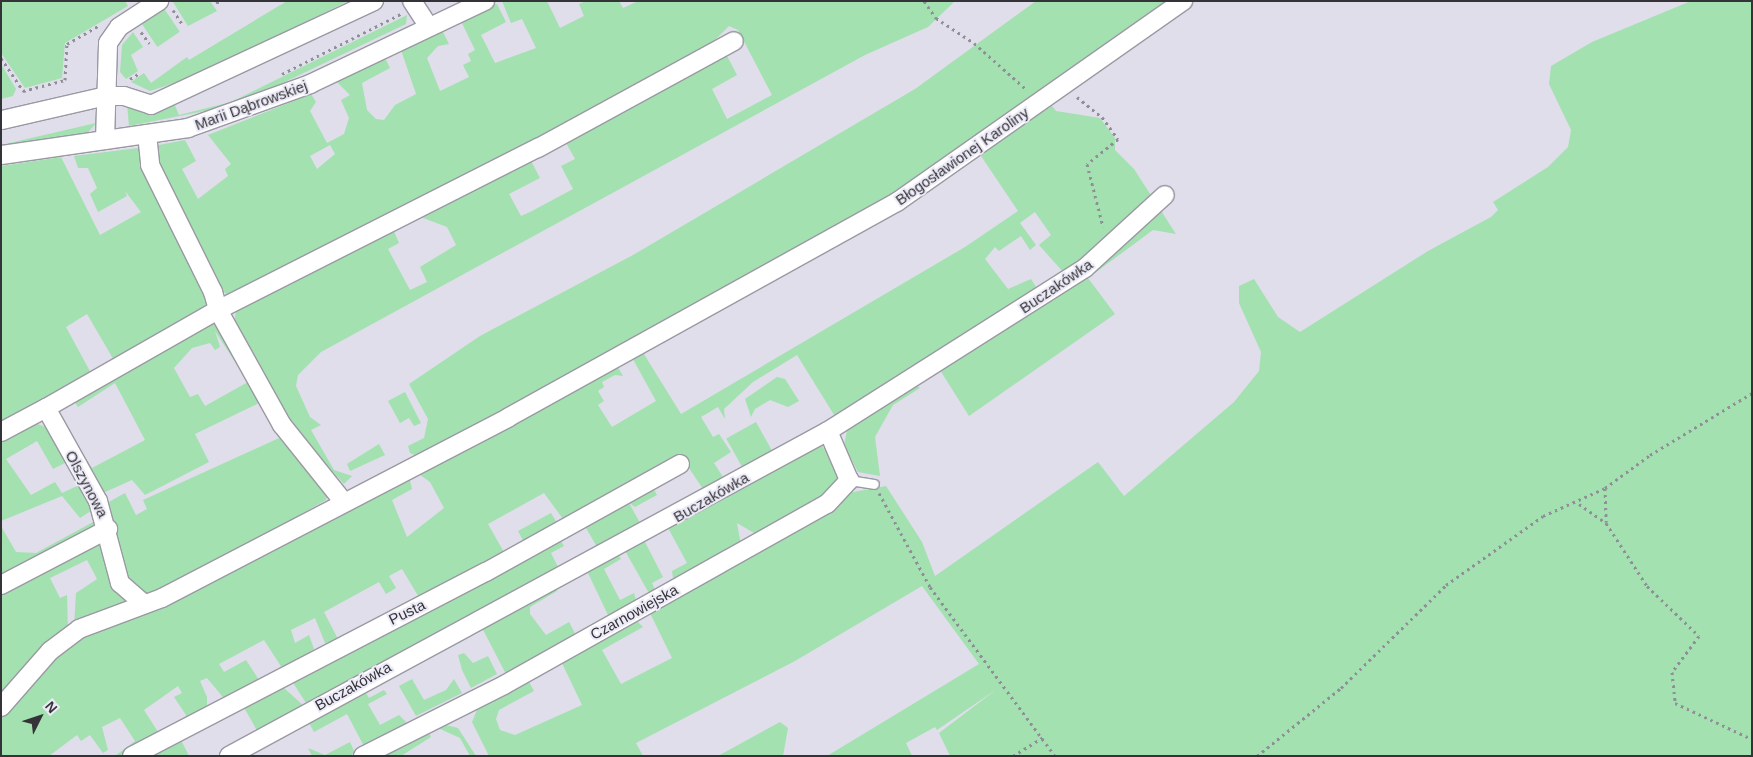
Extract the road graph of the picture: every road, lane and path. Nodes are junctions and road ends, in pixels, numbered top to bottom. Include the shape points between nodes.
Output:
1 (159, 1) edge
2 (166, 1) edge
3 (374, 1) edge
4 (485, 1) edge
5 (924, 1) edge
6 (1183, 1) edge
7 (414, 4) edge
8 (108, 20) dead end
9 (182, 24) dead end
10 (136, 25) dead end
11 (428, 26) junction
12 (734, 41) dead end
13 (149, 43) dead end
14 (1, 58) edge
15 (275, 77) dead end
16 (121, 78) dead end
17 (132, 86) dead end
18 (1063, 86) junction
19 (106, 96) junction
20 (1040, 102) junction
21 (2, 120) edge
22 (147, 134) junction
23 (105, 140) junction
24 (1, 155) edge
25 (1165, 195) dead end
26 (1107, 249) junction
27 (218, 310) junction
28 (1752, 393) edge
29 (46, 408) junction
30 (828, 430) junction
31 (1, 432) edge
32 (680, 464) dead end
33 (849, 480) junction
34 (874, 484) joint
35 (1605, 488) junction
36 (342, 500) junction
37 (1578, 504) junction
38 (1606, 523) junction
39 (108, 529) junction
40 (1, 585) edge
41 (143, 603) junction
42 (1, 707) edge
43 (1044, 737) junction
44 (1752, 739) edge
45 (132, 756) edge
46 (229, 756) edge
47 (363, 756) edge
48 (1012, 756) edge
49 (1055, 756) edge
50 (1257, 756) edge

1 - 19 street via 111,36
2 - 9 path
3 - 19 street via 151,105 124,96
4 - 11 street, Marii Dąbrowskiej
5 - 20 path via 936,18 974,43
6 - 18 street, Błogosławionej Karoliny
7 - 11 street
7 - 15 path
8 - 14 path via 68,44 65,80 23,91
10 - 13 path
11 - 22 street, Marii Dąbrowskiej via 262,104 188,128
12 - 27 street via 538,148
16 - 17 path
18 - 20 street, Błogosławionej Karoliny
18 - 26 path via 1102,117 1118,139 1088,164
19 - 21 street
19 - 23 street
20 - 36 street, Błogosławionej Karoliny via 897,202 729,292 509,417
22 - 23 street, Marii Dąbrowskiej
22 - 27 street via 150,165 213,292
23 - 24 street, Marii Dąbrowskiej
25 - 26 street, Buczakówka
26 - 30 street, Buczakówka via 1054,289
27 - 29 street
27 - 36 street via 282,425
28 - 35 path via 1650,455
29 - 31 street
29 - 39 street, Olszynowa via 98,501
30 - 33 street
30 - 46 street, Buczakówka
32 - 45 street, Pusta via 486,572
33 - 34 lane
33 - 47 street, Czarnowiejska via 827,504 761,542 458,710
34 - 43 path via 930,587
35 - 37 path
35 - 38 path
36 - 41 street, Błogosławionej Karoliny via 162,598
37 - 38 path
37 - 50 path via 1543,516 1446,585 1341,688
38 - 44 path via 1647,586 1699,636 1672,672 1675,703
39 - 40 street
39 - 41 street, Olszynowa via 120,583
41 - 42 street, Błogosławionej Karoliny via 66,638
43 - 48 path
43 - 49 path

